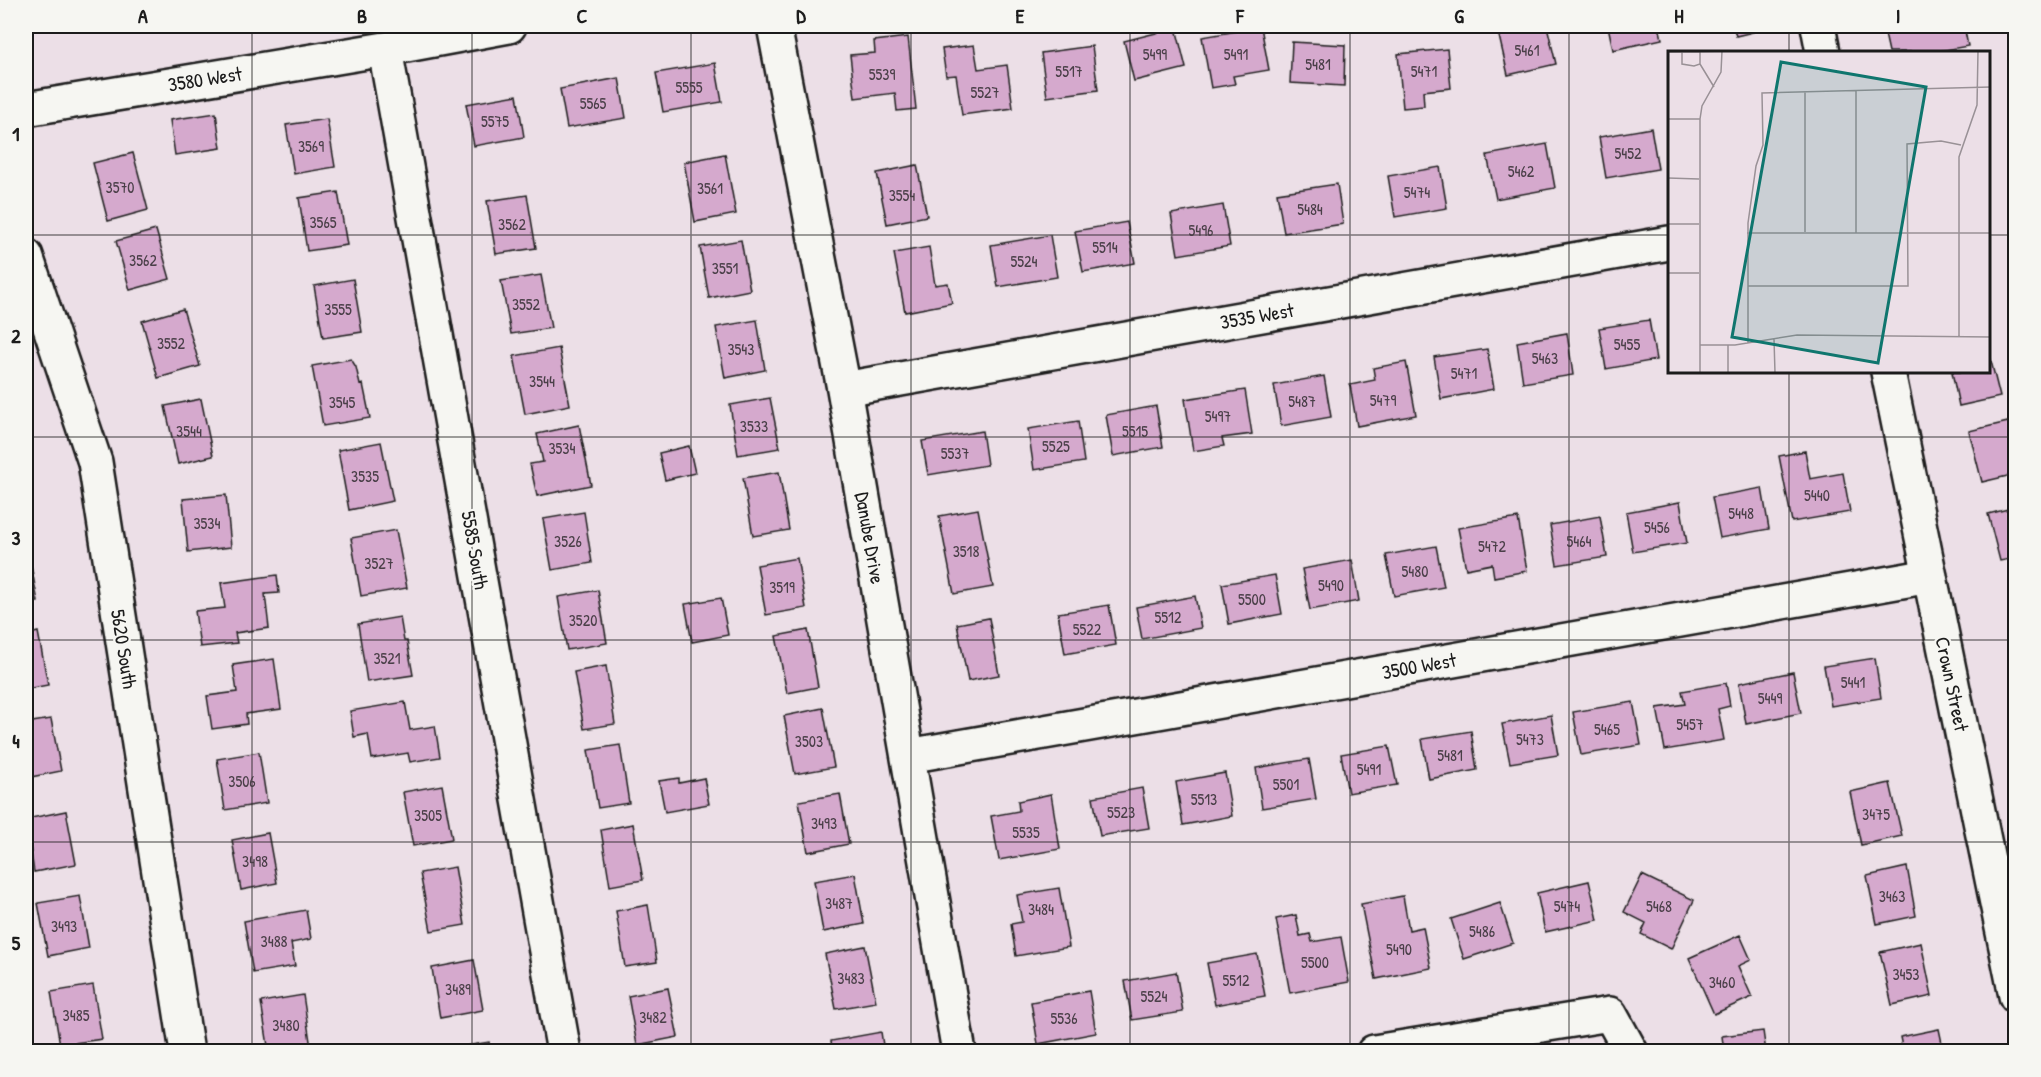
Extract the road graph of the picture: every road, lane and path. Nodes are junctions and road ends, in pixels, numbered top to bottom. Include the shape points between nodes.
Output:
1 (509, 26) edge
2 (774, 26) edge
3 (1818, 26) edge
4 (385, 49) junction
5 (1823, 51) edge
6 (26, 110) edge
7 (1668, 243) edge
8 (26, 256) edge
9 (1888, 374) edge
10 (844, 389) junction
11 (1930, 576) junction
12 (908, 756) junction
13 (2016, 996) edge
14 (187, 1052) edge
15 (564, 1052) edge
16 (958, 1052) edge
17 (1374, 1052) edge
18 (1630, 1052) edge

1 - 4 street, 3580 West
2 - 10 street, Danube Drive
3 - 5 street
4 - 6 street, 3580 West
4 - 15 street, 5585 South
7 - 10 street, 3535 West
8 - 14 street, 5620 South via 95,462
9 - 11 street, Crown Street
10 - 12 street, Danube Drive
11 - 12 street, 3500 West
11 - 13 street, Crown Street
12 - 16 street, Danube Drive
17 - 18 street via 1610,1014

